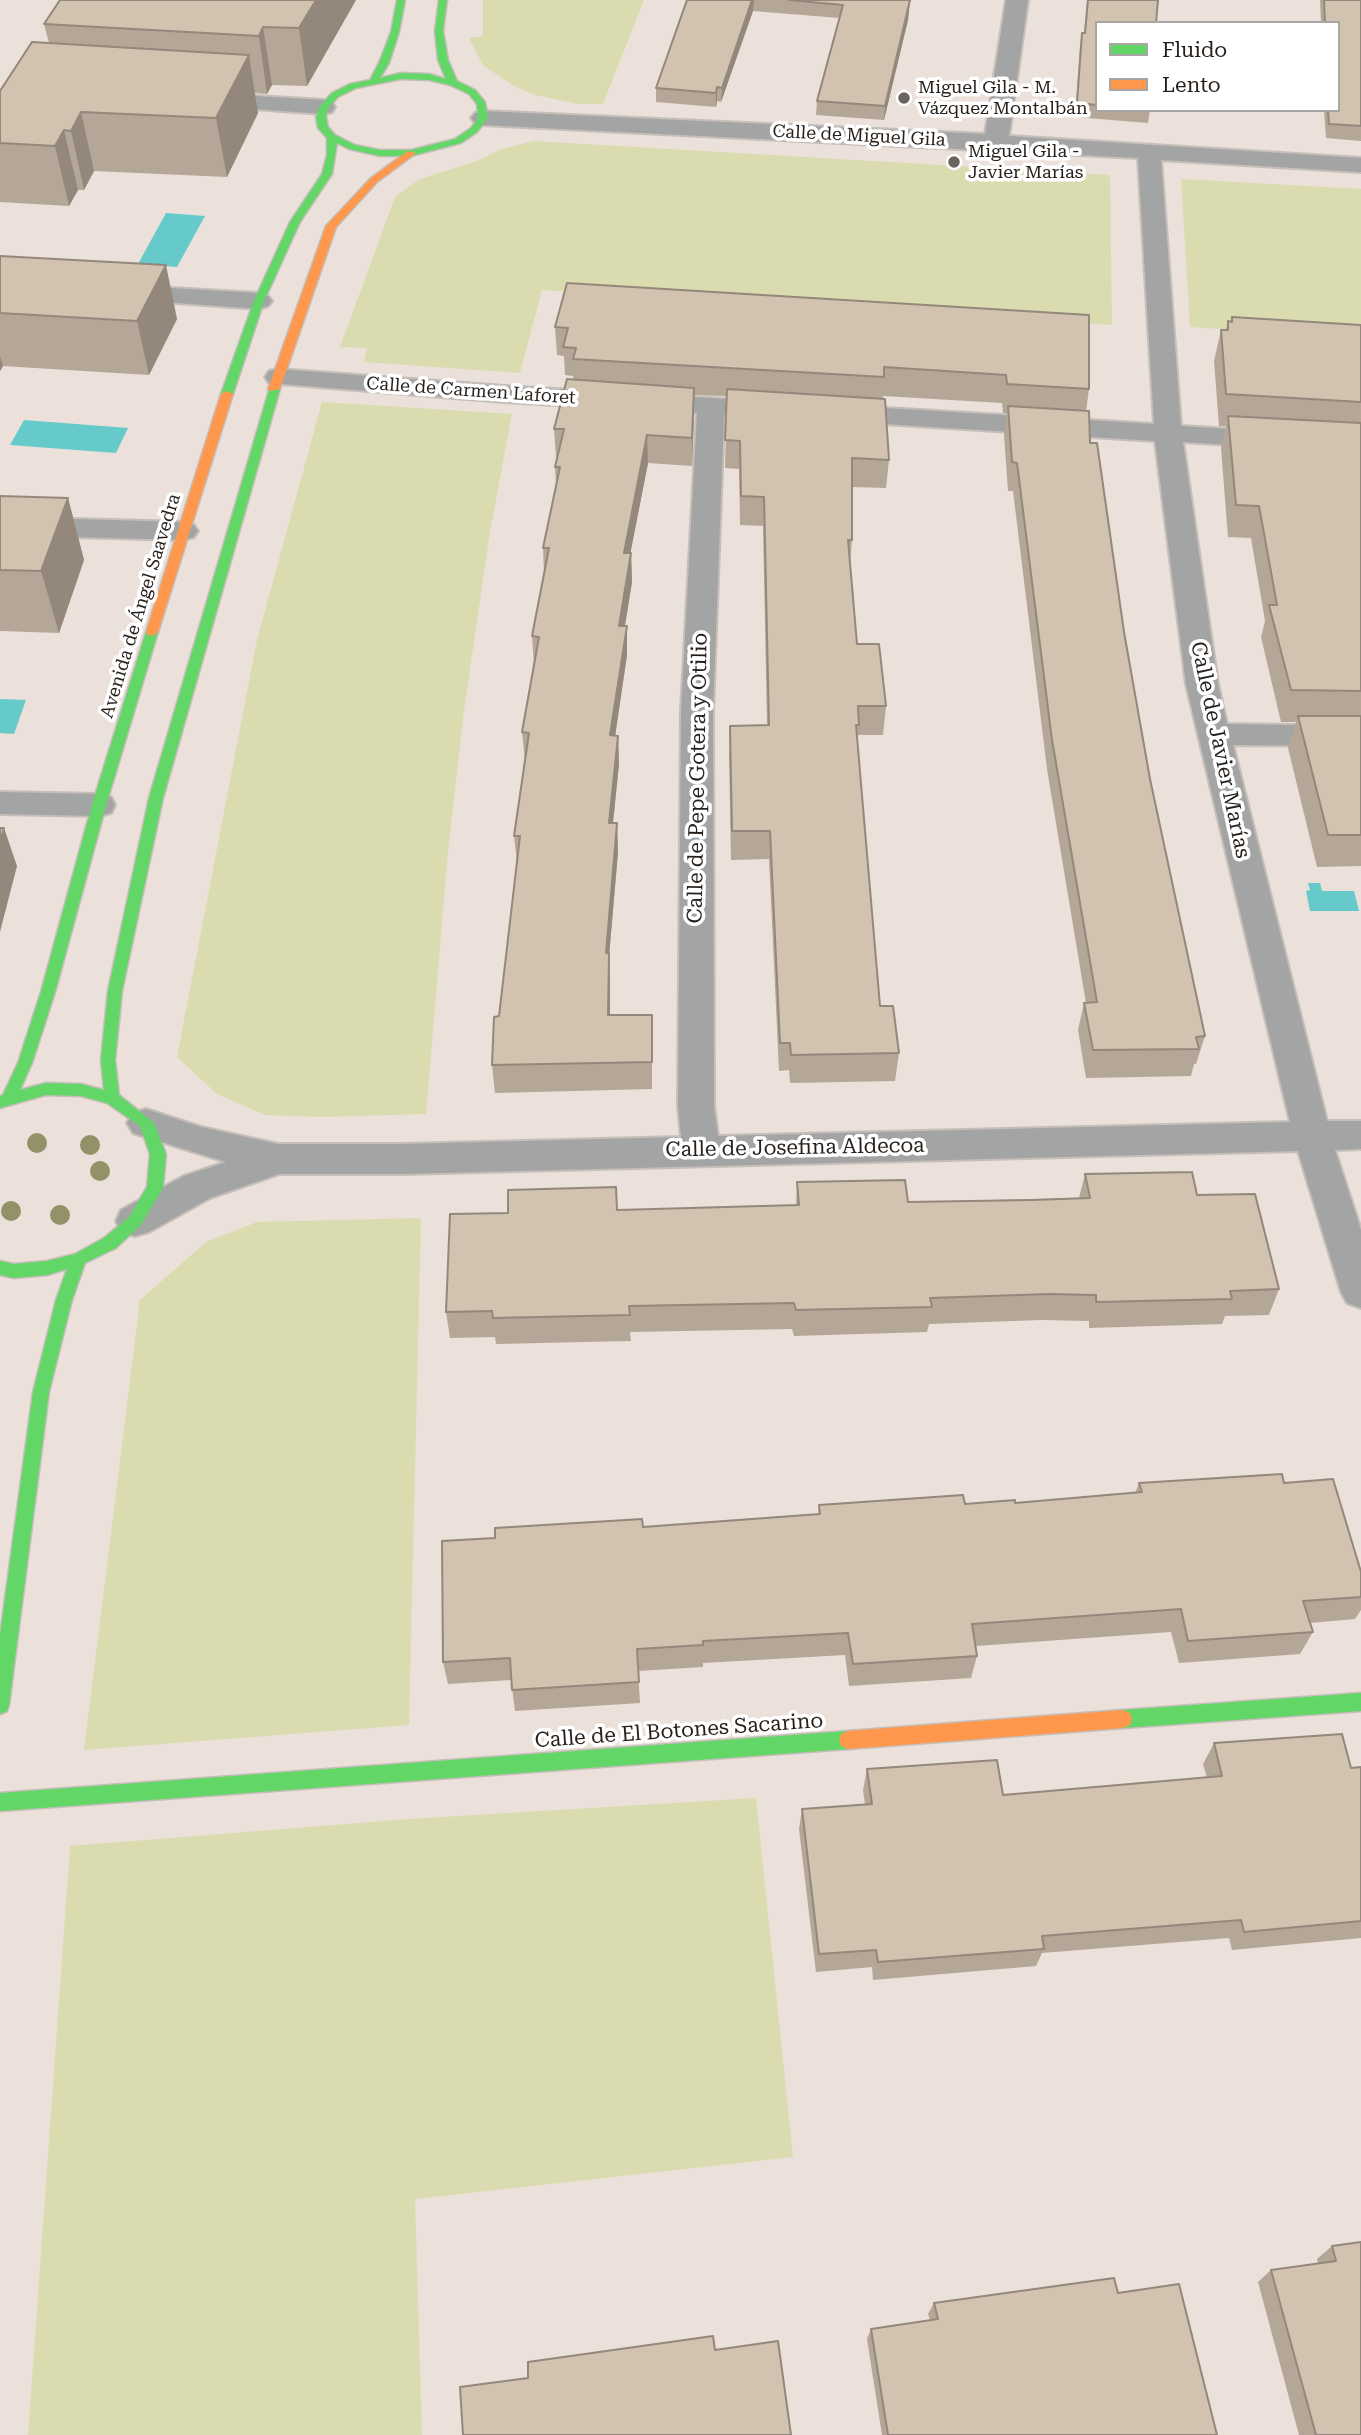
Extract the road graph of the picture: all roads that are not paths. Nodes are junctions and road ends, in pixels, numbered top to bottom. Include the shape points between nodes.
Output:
1 (401, 0) edge
2 (443, 0) edge
3 (1017, 0) edge
4 (374, 79) junction
5 (453, 83) junction
6 (180, 99) edge
7 (324, 107) junction
8 (483, 118) junction
9 (331, 137) junction
10 (996, 142) junction
11 (1149, 152) junction
12 (411, 153) junction
13 (1361, 165) edge
14 (96, 292) edge
15 (259, 301) junction
16 (278, 377) junction
17 (711, 406) junction
18 (1168, 433) junction
19 (1361, 445) edge
20 (0, 526) edge
21 (184, 531) junction
22 (1213, 734) junction
23 (1361, 736) edge
24 (0, 803) edge
25 (99, 804) junction
26 (112, 1098) junction
27 (5, 1100) edge
28 (146, 1123) junction
29 (1312, 1135) junction
30 (1361, 1135) edge
31 (701, 1151) junction
32 (278, 1159) junction
33 (135, 1221) junction
34 (79, 1259) junction
35 (0, 1268) edge
36 (1361, 1292) edge
37 (1361, 1702) edge
38 (0, 1705) edge
39 (0, 1802) edge

1 - 4 street via 395,32
2 - 5 street via 439,31 443,60
3 - 10 street
4 - 5 street via 429,77
4 - 7 street via 335,96
5 - 8 street via 472,92 482,104
6 - 7 street
7 - 9 street, Avenida de Ángel Saavedra via 323,128
8 - 10 street, Calle de Miguel Gila
8 - 12 street via 458,141
9 - 12 street via 380,153
9 - 15 street, Avenida de Ángel Saavedra via 327,174 295,222
10 - 11 street, Calle de Miguel Gila
11 - 13 street, Calle de Miguel Gila
11 - 18 street, Calle de Javier Marías
12 - 16 street via 374,180 331,226
14 - 15 street
15 - 21 street, Avenida de Ángel Saavedra
16 - 17 street, Calle de Carmen Laforet
16 - 26 street via 156,798 115,990 108,1060
17 - 18 street, Calle de Carmen Laforet
17 - 31 street, Calle de Pepe Gotera y Otilio via 697,711 696,1106
18 - 19 street, Calle de Carmen Laforet
18 - 22 street, Calle de Javier Marías
20 - 21 street
21 - 25 street, Avenida de Ángel Saavedra
22 - 23 street
22 - 29 street, Calle de Javier Marías
24 - 25 street
25 - 27 street, Avenida de Ángel Saavedra via 37,1027
26 - 27 street via 81,1090 46,1089
26 - 28 street
28 - 32 street, Calle de Josefina Aldecoa
28 - 33 street via 158,1154 155,1188
29 - 30 street, Calle de Josefina Aldecoa
29 - 31 street, Calle de Josefina Aldecoa
29 - 36 street, Calle de Javier Marías
31 - 32 street, Calle de Josefina Aldecoa
32 - 33 street, Calle de Josefina Aldecoa via 197,1187
33 - 34 street via 110,1243
34 - 35 street via 47,1268
34 - 38 street via 41,1392
37 - 39 street, Calle de El Botones Sacarino

